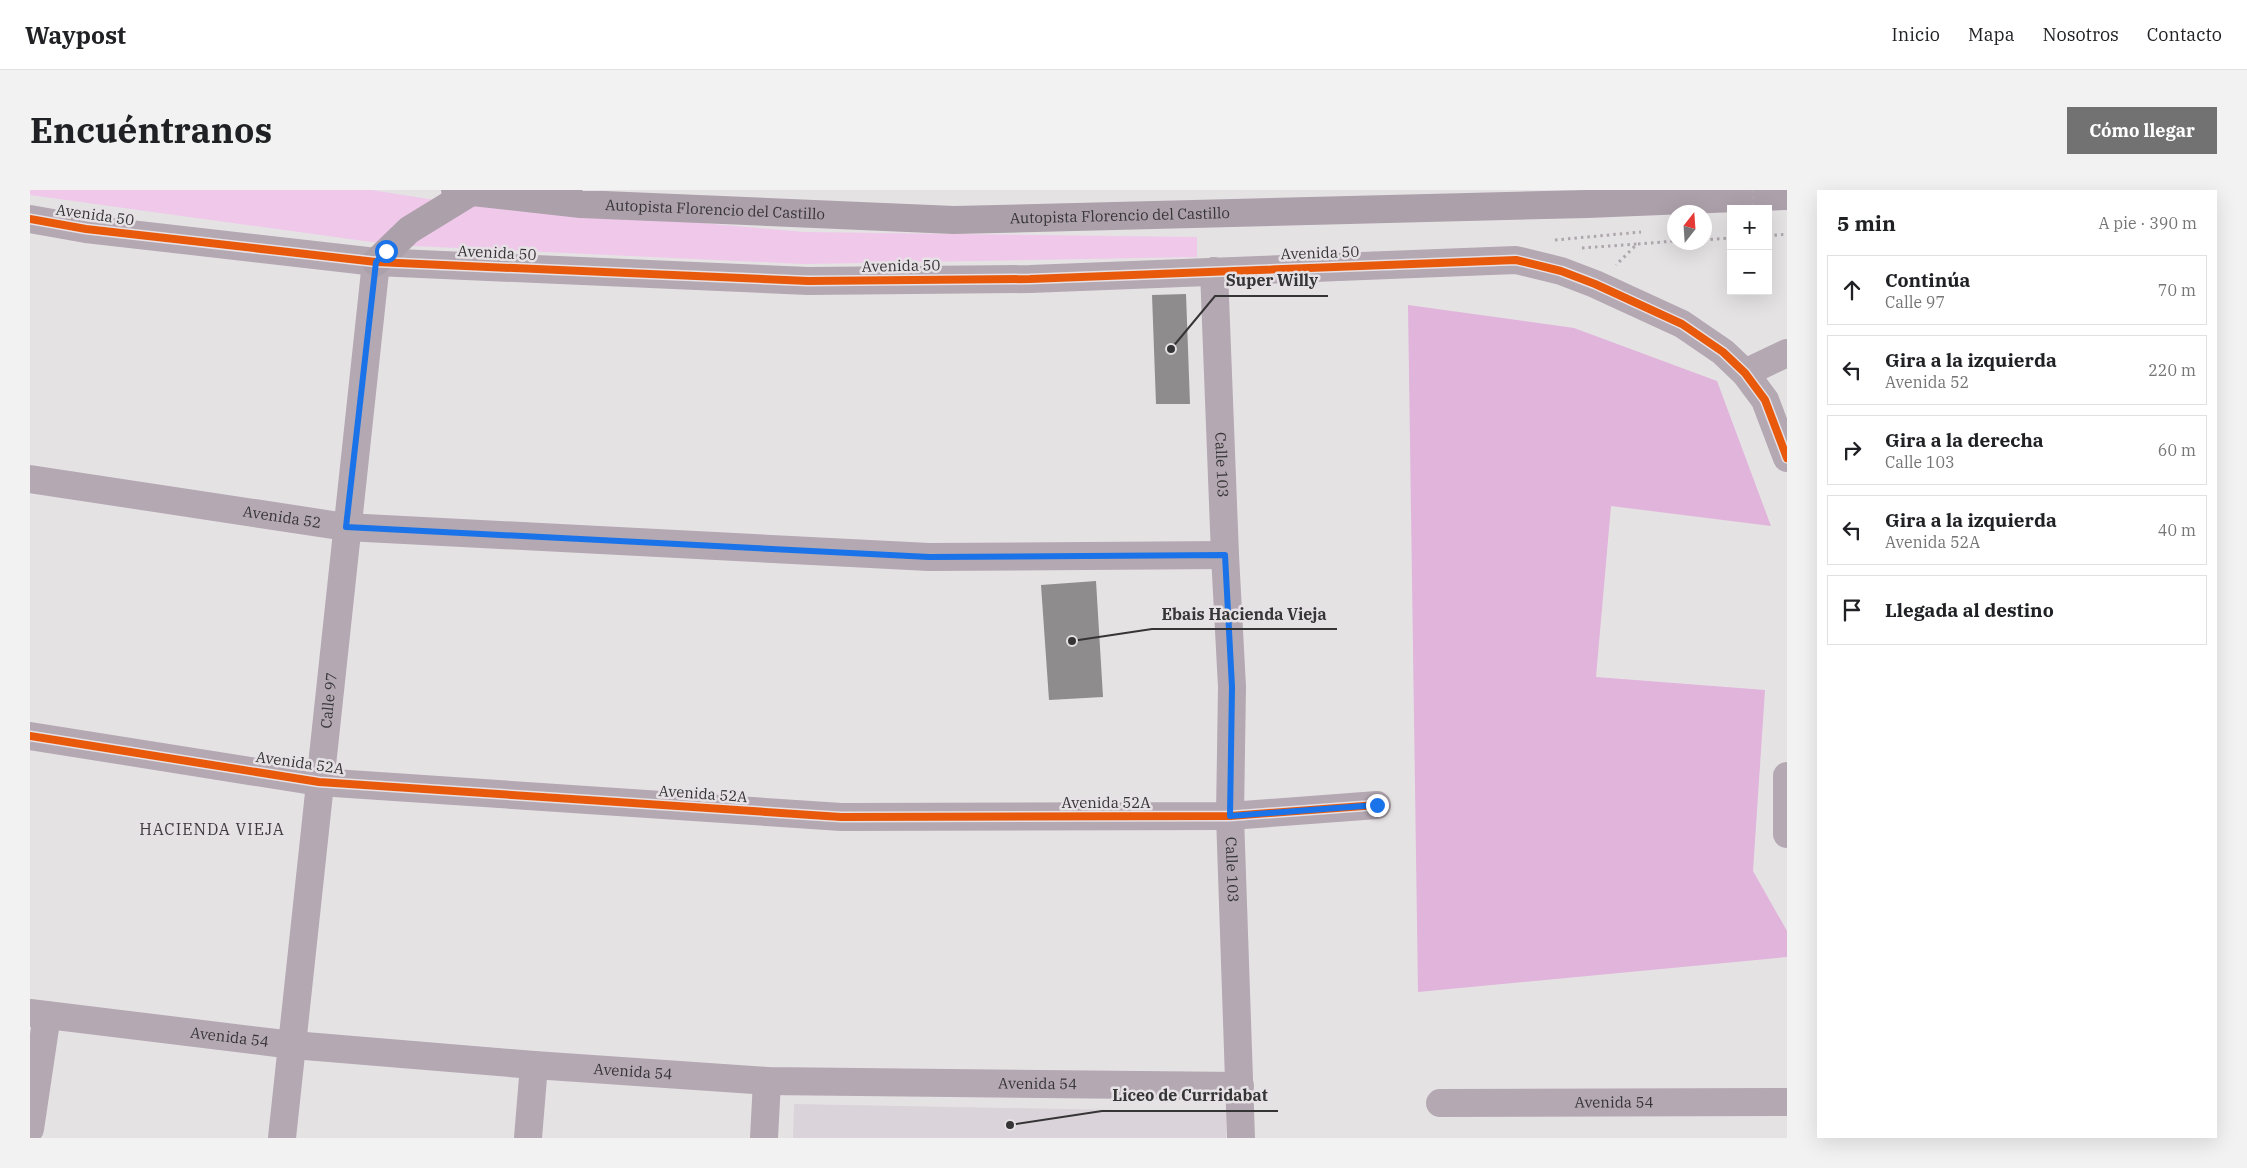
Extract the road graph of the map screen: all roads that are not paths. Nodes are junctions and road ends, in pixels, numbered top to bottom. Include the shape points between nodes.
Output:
1 (463, 191) edge
2 (1787, 196) edge
3 (30, 219) edge
4 (376, 262) junction
5 (1214, 271) junction
6 (1787, 353) edge
7 (1744, 374) junction
8 (1787, 458) edge
9 (30, 479) edge
10 (346, 527) junction
11 (1225, 555) junction
12 (30, 736) edge
13 (1787, 776) edge
14 (319, 782) junction
15 (1377, 805) dead end
16 (1230, 816) junction
17 (1787, 834) edge
18 (38, 1014) edge
19 (293, 1045) junction
20 (534, 1065) junction
21 (767, 1081) junction
22 (1240, 1086) junction
23 (1787, 1102) edge
24 (1440, 1104) dead end
25 (30, 1129) edge
26 (282, 1138) edge
27 (528, 1138) edge
28 (764, 1138) edge
29 (1241, 1138) edge

1 - 2 main road, Autopista Florencio del Castillo via 582,204 954,220
1 - 4 main road via 409,230
3 - 4 street, Avenida 50 via 86,229
4 - 5 street, Avenida 50 via 808,281 1030,279
4 - 10 street, Calle 97
5 - 7 street, Avenida 50 via 1516,260 1561,271 1595,284 1682,324 1723,352
5 - 11 street, Calle 103
6 - 7 street
7 - 8 street, Avenida 50 via 1764,400
9 - 10 street, Avenida 52
10 - 11 street, Avenida 52 via 929,557
10 - 14 street, Calle 97
11 - 16 street, Calle 103 via 1232,687
12 - 14 street, Avenida 52A
13 - 17 street
14 - 16 street, Avenida 52A via 841,817
14 - 19 street, Calle 97
15 - 16 street, Avenida 52A
16 - 22 street, Calle 103
18 - 19 street, Avenida 54
18 - 25 street
19 - 20 street, Avenida 54
19 - 26 street, Calle 97
20 - 21 street, Avenida 54
20 - 27 street
21 - 22 street, Avenida 54
21 - 28 street
22 - 29 street, Calle 103
23 - 24 street, Avenida 54

